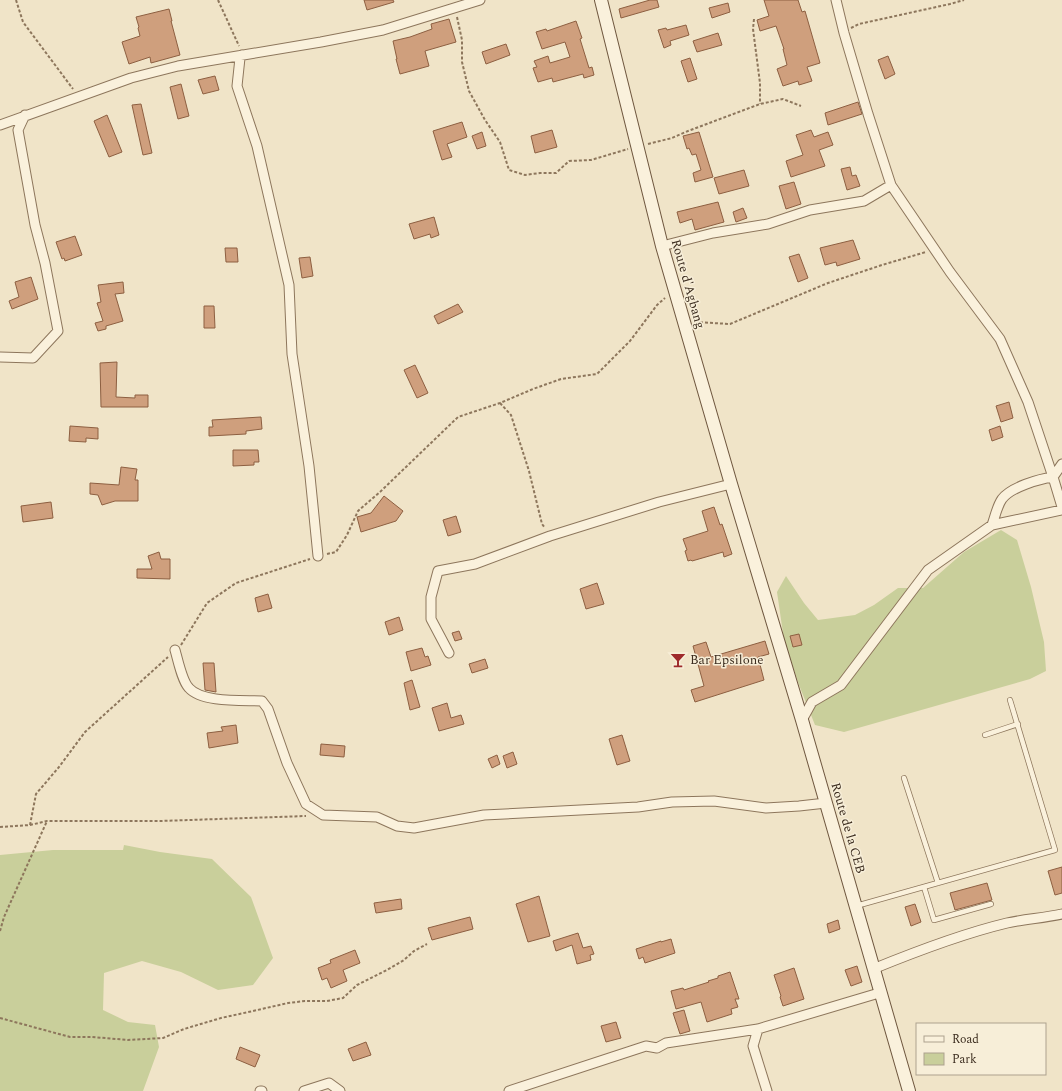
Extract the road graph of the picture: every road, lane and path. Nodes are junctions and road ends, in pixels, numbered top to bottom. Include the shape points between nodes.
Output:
1 (16, 0) edge
2 (218, 0) edge
3 (480, 0) edge
4 (601, 0) edge
5 (836, 0) edge
6 (964, 0) edge
7 (455, 8) junction
8 (754, 18) dead end
9 (844, 33) junction
10 (242, 55) junction
11 (78, 96) junction
12 (760, 104) junction
13 (801, 106) dead end
14 (25, 115) junction
15 (0, 125) edge
16 (638, 146) junction
17 (891, 186) junction
18 (662, 246) junction
19 (935, 250) junction
20 (684, 321) junction
21 (0, 357) edge
22 (500, 403) dead end
23 (1062, 464) edge
24 (1053, 477) junction
25 (731, 484) junction
26 (1062, 507) edge
27 (1062, 510) edge
28 (992, 525) junction
29 (550, 536) junction
30 (318, 556) dead end
31 (758, 573) joint
32 (175, 650) dead end
33 (449, 653) dead end
34 (1010, 700) dead end
35 (802, 720) junction
36 (1018, 724) junction
37 (985, 735) dead end
38 (904, 778) dead end
39 (826, 803) junction
40 (323, 815) junction
41 (47, 821) junction
42 (30, 825) dead end
43 (938, 883) junction
44 (924, 887) junction
45 (992, 904) dead end
46 (856, 906) junction
47 (1062, 914) edge
48 (0, 931) edge
49 (427, 944) dead end
50 (873, 969) junction
51 (879, 993) junction
52 (0, 1018) edge
53 (758, 1028) junction
54 (304, 1091) edge
55 (340, 1091) edge
56 (509, 1091) edge
57 (767, 1091) edge
58 (909, 1091) edge

1 - 11 path via 23,22
2 - 10 path
3 - 7 street
4 - 16 main road, Route d'Agbang
5 - 9 street
6 - 9 path via 859,24
7 - 10 street via 383,30
7 - 16 path via 462,40 462,62 469,91 500,142 509,170 525,175 556,173 569,161 591,160
8 - 12 path
9 - 17 street
10 - 11 street via 178,66 131,78
10 - 30 street via 237,86 256,146 289,285 292,354 309,466
11 - 14 street
12 - 13 path via 783,98
12 - 16 path via 672,138
14 - 15 street
14 - 21 street via 18,130 58,331 33,358
16 - 18 main road, Route d'Agbang
17 - 18 street via 864,201 810,210 768,224 713,233
17 - 19 street
18 - 20 main road, Route d'Agbang
19 - 20 path via 828,283 730,324
19 - 24 street via 1000,339 1028,402
20 - 25 main road, Route d'Agbang
22 - 29 path via 511,415 542,524
23 - 24 street
24 - 26 street
24 - 28 street via 1016,488 1003,498
25 - 29 street via 659,502
25 - 31 main road, Route d'Agbang
27 - 28 street
28 - 35 street via 928,570 842,685 812,702
29 - 33 street via 475,564 438,572 431,598 431,619
31 - 35 main road, Route de la CEB
32 - 40 street via 189,688 198,694 225,700 262,701 306,804
34 - 36 lane
35 - 39 main road, Route de la CEB
36 - 37 lane
36 - 43 lane via 1054,850
38 - 43 lane
39 - 40 street via 766,808 714,801 672,802 638,807 484,815 414,828 397,826 377,817
39 - 46 main road, Route de la CEB
40 - 41 path via 160,821
41 - 42 path
41 - 48 path
43 - 44 lane
44 - 45 lane via 934,920
44 - 46 lane
46 - 50 main road, Route de la CEB
47 - 50 street via 1008,923 958,936
49 - 52 path via 388,970 357,985 343,998 288,1003 221,1018 163,1038 70,1038
50 - 51 main road, Route de la CEB
51 - 53 street
51 - 58 main road, Route de la CEB
53 - 56 street via 666,1043 657,1048 646,1046
53 - 57 street via 753,1046
54 - 55 street via 329,1083

